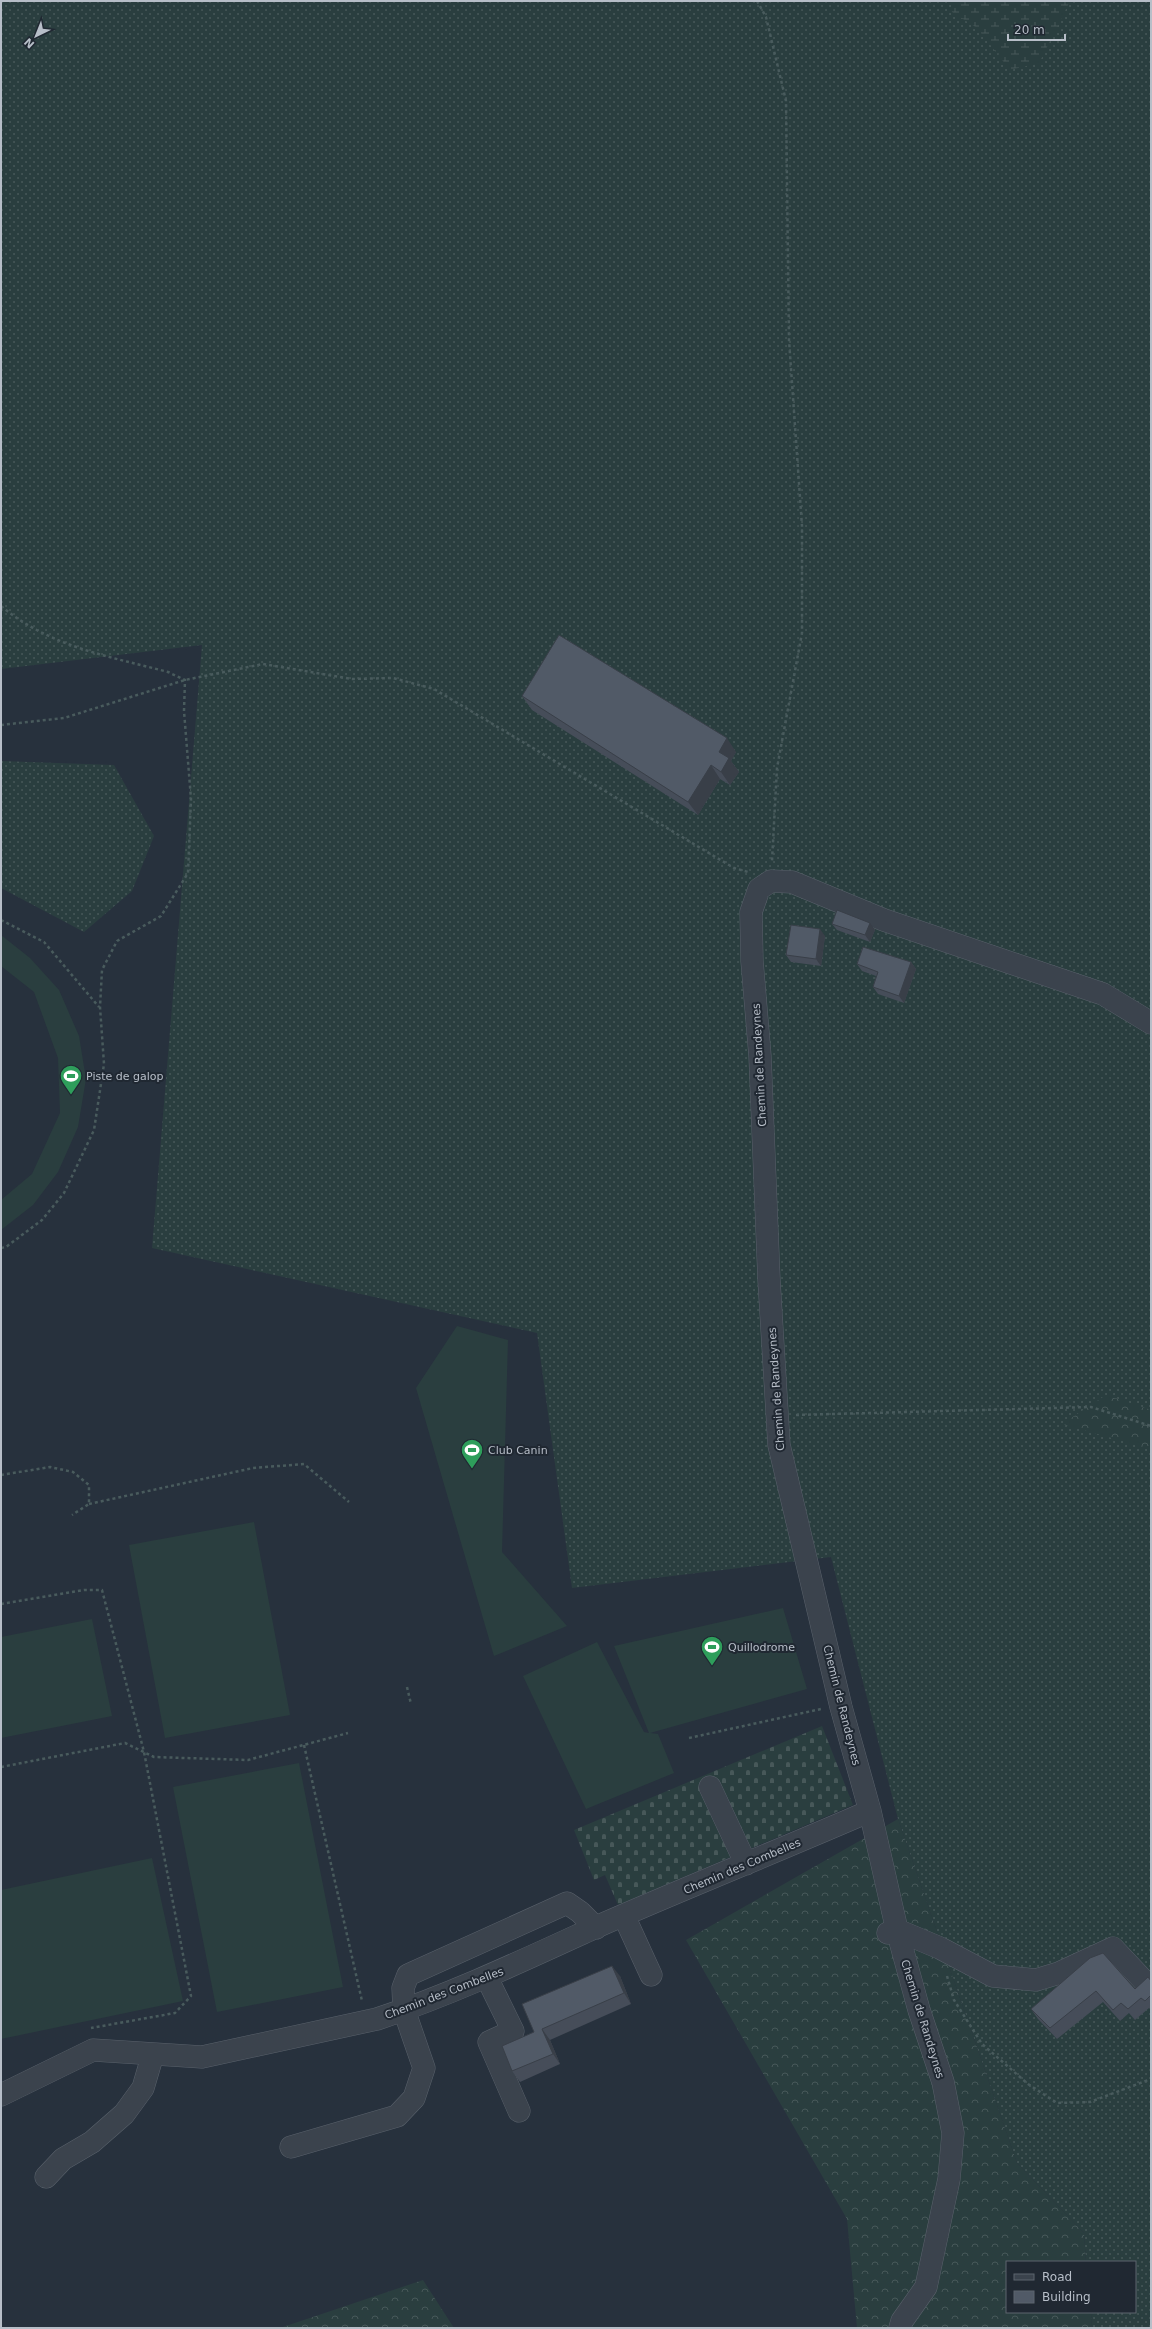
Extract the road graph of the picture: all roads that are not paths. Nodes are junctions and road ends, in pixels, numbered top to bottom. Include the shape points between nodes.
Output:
1 (1151, 1023) edge
2 (710, 1787) dead end
3 (870, 1811) junction
4 (746, 1864) junction
5 (624, 1916) junction
6 (596, 1928) junction
7 (891, 1932) junction
8 (651, 1975) dead end
9 (487, 1978) junction
10 (1144, 1981) edge
11 (404, 2010) junction
12 (154, 2054) junction
13 (1, 2095) edge
14 (519, 2110) dead end
15 (291, 2147) dead end
16 (46, 2177) dead end
17 (900, 2328) edge

1 - 3 street, Chemin de Randeynes via 1103,994 884,920 792,882 771,881 759,889 751,912 752,961 760,1056 768,1272 779,1445 841,1707
2 - 4 street
3 - 4 street, Chemin des Combelles
3 - 7 street, Chemin de Randeynes
4 - 5 street, Chemin des Combelles
5 - 6 street, Chemin des Combelles
5 - 8 street
6 - 9 street, Chemin des Combelles
6 - 11 street via 580,1912 566,1903 408,1975 403,1988
7 - 10 street via 940,1948 993,1976 1036,1980 1059,1974 1113,1948
7 - 17 street, Chemin de Randeynes via 943,2082 953,2133 949,2179 926,2287 902,2321
9 - 11 street, Chemin des Combelles
9 - 14 street via 513,2031 489,2042
11 - 12 street, Chemin des Combelles via 367,2021 202,2057
11 - 15 street via 424,2068 414,2098 396,2116
12 - 13 street, Chemin des Combelles via 93,2050
12 - 16 street via 143,2088 124,2114 92,2142 63,2159

